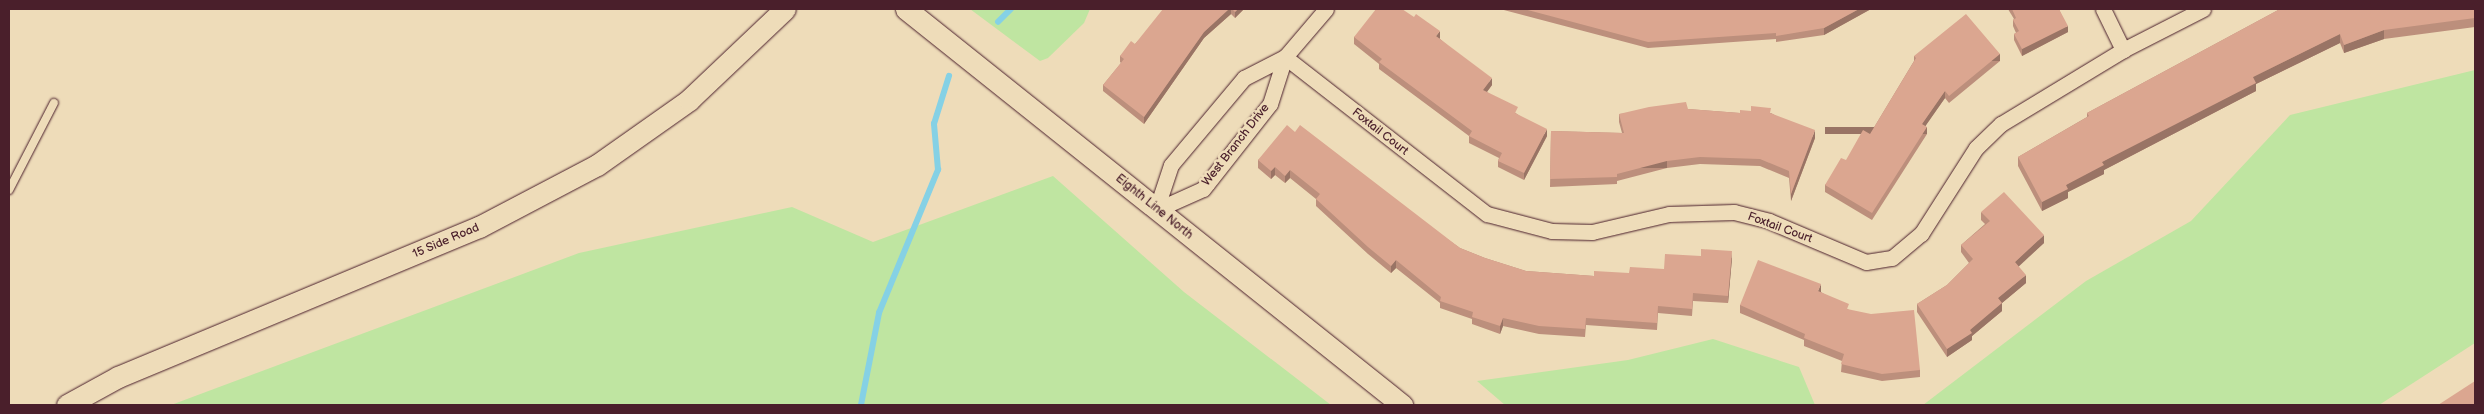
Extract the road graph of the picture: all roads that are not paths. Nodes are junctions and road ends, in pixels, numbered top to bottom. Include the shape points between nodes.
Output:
1 (785, 9) edge
2 (906, 9) edge
3 (1326, 9) edge
4 (2103, 9) edge
5 (2203, 9) edge
6 (2123, 50) junction
7 (1285, 58) junction
8 (54, 103) dead end
9 (9, 190) edge
10 (1156, 210) junction
11 (67, 405) edge
12 (1402, 405) edge

1 - 11 street, 15 Side Road via 689,100 597,165 479,227 118,377
2 - 10 street, Eighth Line North
3 - 7 street, West Branch Drive
4 - 6 street
5 - 6 street, Foxtail Court
6 - 7 street, Foxtail Court via 2001,124 1976,148 1921,234 1892,258 1866,262 1769,221 1734,212 1669,214 1592,232 1552,231 1487,214
7 - 10 street, West Branch Drive via 1244,78 1171,165
7 - 10 street, West Branch Drive via 1270,104 1203,189
8 - 9 lane
10 - 12 street, Eighth Line North

